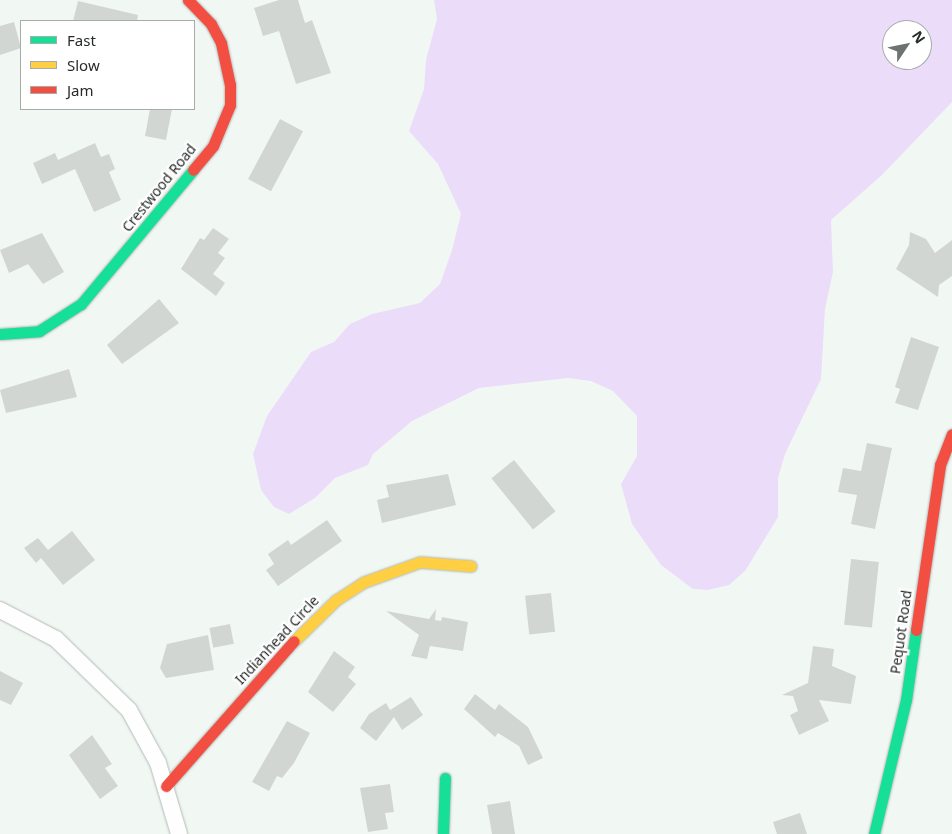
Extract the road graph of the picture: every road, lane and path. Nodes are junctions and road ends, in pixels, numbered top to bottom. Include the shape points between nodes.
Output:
1 (188, 0) edge
2 (0, 334) edge
3 (952, 434) edge
4 (471, 566) dead end
5 (0, 610) edge
6 (445, 778) dead end
7 (166, 786) junction
8 (179, 834) edge
9 (443, 834) edge
10 (874, 834) edge

1 - 2 street, Crestwood Road via 211,24 221,43 230,85 230,105 213,146 81,304 39,332
3 - 10 street, Pequot Road via 940,466 906,700
4 - 7 street, Indianhead Circle via 420,562 364,582 336,600 282,652
5 - 7 street via 56,639 106,684 148,739
6 - 9 street
7 - 8 street

